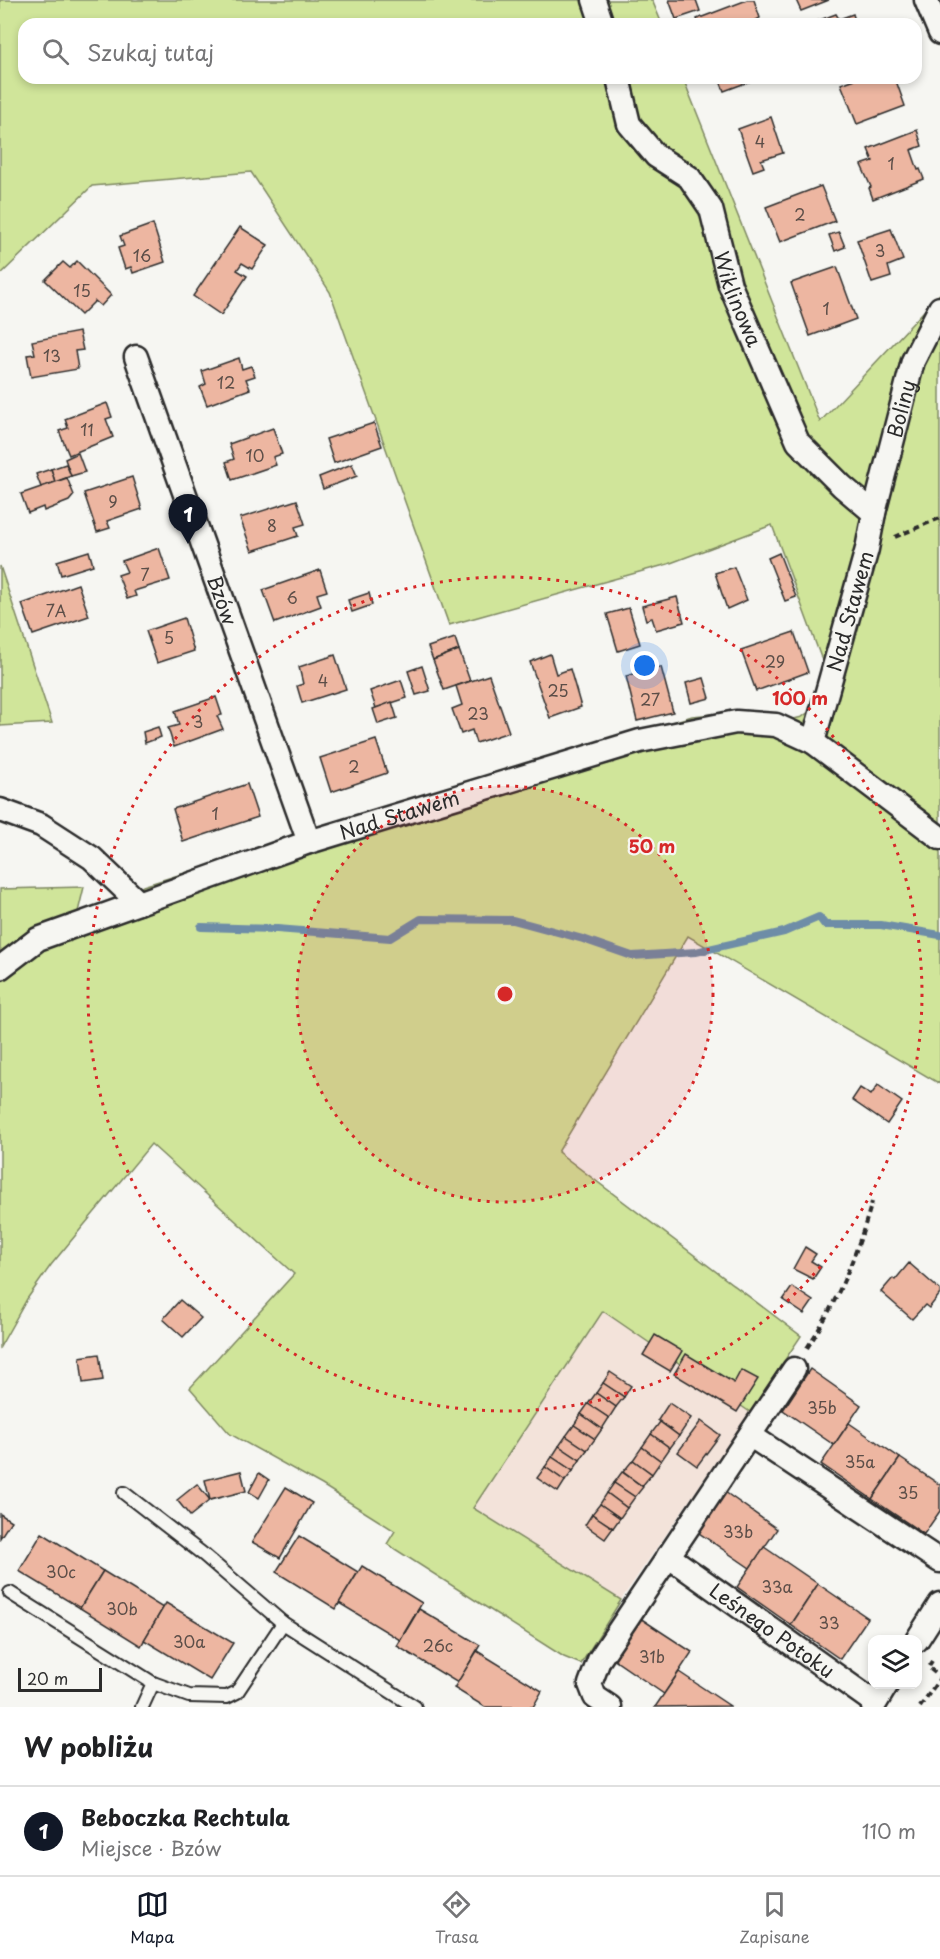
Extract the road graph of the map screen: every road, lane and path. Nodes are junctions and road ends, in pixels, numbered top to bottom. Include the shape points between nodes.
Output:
1 (594, 0) edge
2 (926, 0) edge
3 (600, 18) edge
4 (940, 33) edge
5 (619, 84) edge
6 (940, 308) edge
7 (136, 357) dead end
8 (874, 513) junction
9 (940, 518) edge
10 (867, 549) junction
11 (813, 742) junction
12 (0, 810) edge
13 (940, 838) edge
14 (309, 842) junction
15 (139, 903) junction
16 (0, 968) edge
17 (872, 1202) dead end
18 (794, 1369) joint
19 (751, 1436) junction
20 (124, 1493) dead end
21 (668, 1556) junction
22 (940, 1561) edge
23 (10, 1593) dead end
24 (940, 1604) edge
25 (283, 1623) junction
26 (920, 1635) edge
27 (928, 1667) dead end
28 (940, 1678) edge
29 (153, 1683) junction
30 (878, 1698) edge
31 (142, 1707) edge
32 (416, 1707) edge
33 (610, 1707) edge
34 (920, 1707) edge

1 - 3 street
2 - 4 street
5 - 8 street, Wiklinowa via 629,124 656,156 689,177 711,208 730,285 798,442
6 - 8 street, Boliny via 914,361
7 - 14 street, Bzów
8 - 10 street, Nad Stawem
9 - 10 path
10 - 11 street, Nad Stawem
11 - 13 street, Nad Stawem
11 - 14 street, Nad Stawem via 776,725 736,722 640,741
12 - 15 street via 41,825 92,858
14 - 15 street, Nad Stawem
15 - 16 street, Nad Stawem via 38,939
17 - 18 path via 858,1250 820,1329
18 - 19 street
19 - 21 street
19 - 22 street
20 - 25 lane
21 - 30 street, Leśnego Potoku
21 - 33 street via 594,1670 590,1684 595,1697
23 - 29 lane
24 - 26 street
25 - 29 lane via 237,1692 227,1697 189,1696
25 - 32 lane
27 - 28 path
28 - 34 path
29 - 31 lane

